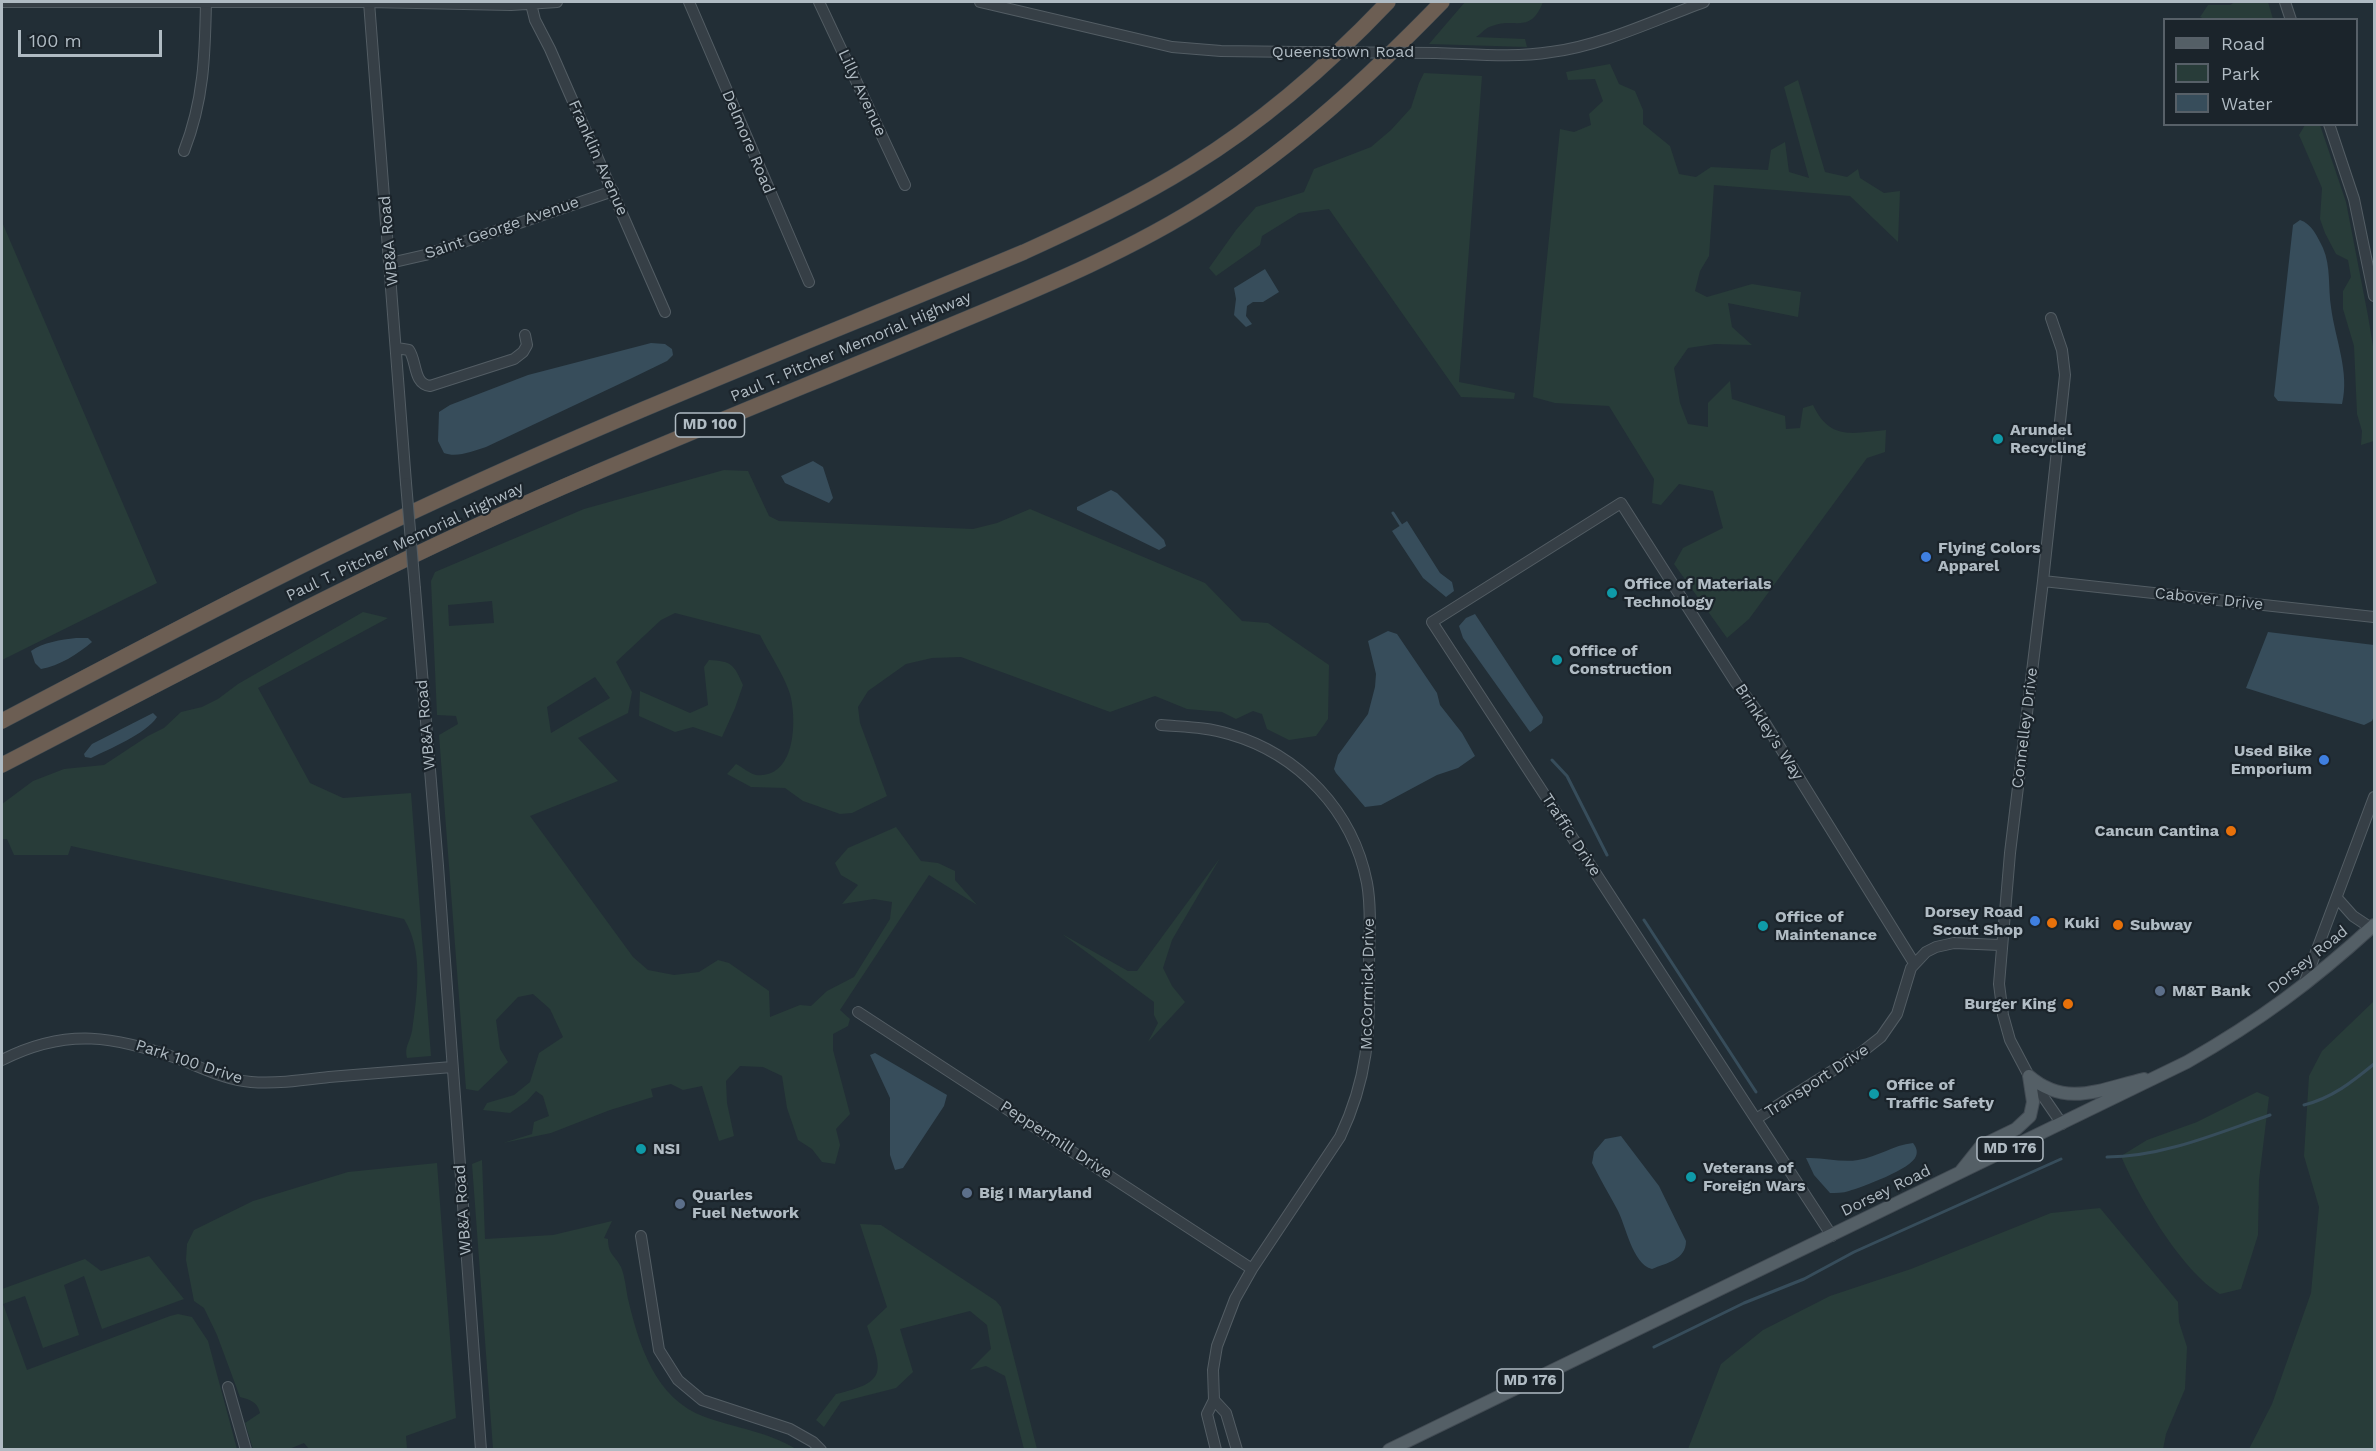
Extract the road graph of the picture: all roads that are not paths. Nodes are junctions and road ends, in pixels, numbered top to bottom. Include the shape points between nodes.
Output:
1 (2, 2) edge
2 (206, 2) edge
3 (369, 2) edge
4 (558, 2) edge
5 (689, 2) edge
6 (819, 2) edge
7 (980, 2) edge
8 (1388, 2) edge
9 (1442, 2) edge
10 (1704, 2) edge
11 (2285, 2) edge
12 (531, 4) junction
13 (2290, 18) edge
14 (2330, 126) edge
15 (184, 151) dead end
16 (905, 185) dead end
17 (613, 191) junction
18 (390, 263) junction
19 (809, 282) dead end
20 (2374, 296) edge
21 (665, 312) dead end
22 (2051, 318) dead end
23 (525, 336) dead end
24 (397, 348) junction
25 (1621, 502) joint
26 (2043, 581) junction
27 (2374, 616) edge
28 (2, 721) edge
29 (1161, 725) dead end
30 (2, 765) edge
31 (2374, 797) edge
32 (2337, 898) junction
33 (2373, 927) edge
34 (2000, 945) junction
35 (1914, 963) junction
36 (2303, 987) junction
37 (858, 1012) dead end
38 (2, 1060) edge
39 (452, 1067) junction
40 (2163, 1074) junction
41 (2029, 1076) junction
42 (1756, 1119) junction
43 (2062, 1124) junction
44 (1958, 1174) junction
45 (641, 1236) dead end
46 (1832, 1236) junction
47 (1252, 1269) junction
48 (228, 1387) dead end
49 (1214, 1400) junction
50 (246, 1449) edge
51 (481, 1449) edge
52 (821, 1449) edge
53 (1216, 1449) edge
54 (1237, 1449) edge
55 (1389, 1449) edge

1 - 2 street
2 - 3 street
2 - 15 street via 202,90
3 - 12 street
3 - 18 street, WB&A Road
4 - 12 street
5 - 19 street, Delmore Road
6 - 16 street, Lilly Avenue
7 - 10 street, Queenstown Road, bridge via 1172,47 1221,51 1534,54 1590,43
8 - 28 highway, Paul T. Pitcher Memorial Highway / MD 100 via 1293,92 1232,138 1150,191 1024,252 438,500
9 - 30 highway, Paul T. Pitcher Memorial Highway / MD 100 via 1309,128 1221,193 1156,232 1041,288 455,535
11 - 13 street
12 - 17 street, Franklin Avenue
14 - 20 street via 2354,199
17 - 18 street, Saint George Avenue via 425,255
17 - 21 street, Franklin Avenue
18 - 24 street, WB&A Road
22 - 26 street, Connelley Drive via 2062,350 2065,375
23 - 24 street via 527,345 514,359 430,387 420,381 409,350
24 - 39 street, WB&A Road, bridge
25 - 35 street, Brinkley's Way via 1760,715
25 - 42 street, Traffic Drive via 1432,622
26 - 27 street, Cabover Drive
26 - 34 street, Connelley Drive
29 - 47 street, McCormick Drive via 1212,730 1243,738 1302,772 1328,797 1348,828 1367,884 1370,1024 1365,1066 1355,1101 1331,1151
31 - 32 street
32 - 33 street via 2353,916
32 - 36 street
33 - 36 main road, Dorsey Road / MD 176
34 - 35 street via 1944,945 1926,952
34 - 41 street, Connelley Drive via 2002,1015
35 - 42 street, Transport Drive via 1896,1014 1881,1037
36 - 40 main road, Dorsey Road / MD 176 via 2248,1026
37 - 47 street, Peppermill Drive
38 - 39 street, Park 100 Drive via 32,1046 59,1040 107,1039 144,1046 219,1075 251,1082
39 - 51 street, WB&A Road
40 - 41 main road via 2076,1094 2051,1090
40 - 43 main road, Dorsey Road / MD 176
41 - 43 street, Connelley Drive
41 - 44 main road via 2033,1102 2030,1116 2016,1129 1981,1146
42 - 46 street, Traffic Drive
43 - 44 main road, Dorsey Road / MD 176
44 - 46 main road, Dorsey Road / MD 176
45 - 52 street via 659,1350 678,1380 702,1400 790,1429
46 - 55 main road, Dorsey Road / MD 176
47 - 49 street, McCormick Drive via 1220,1335 1213,1370
48 - 50 street
49 - 53 street, McCormick Drive via 1207,1414
49 - 54 street via 1226,1413

